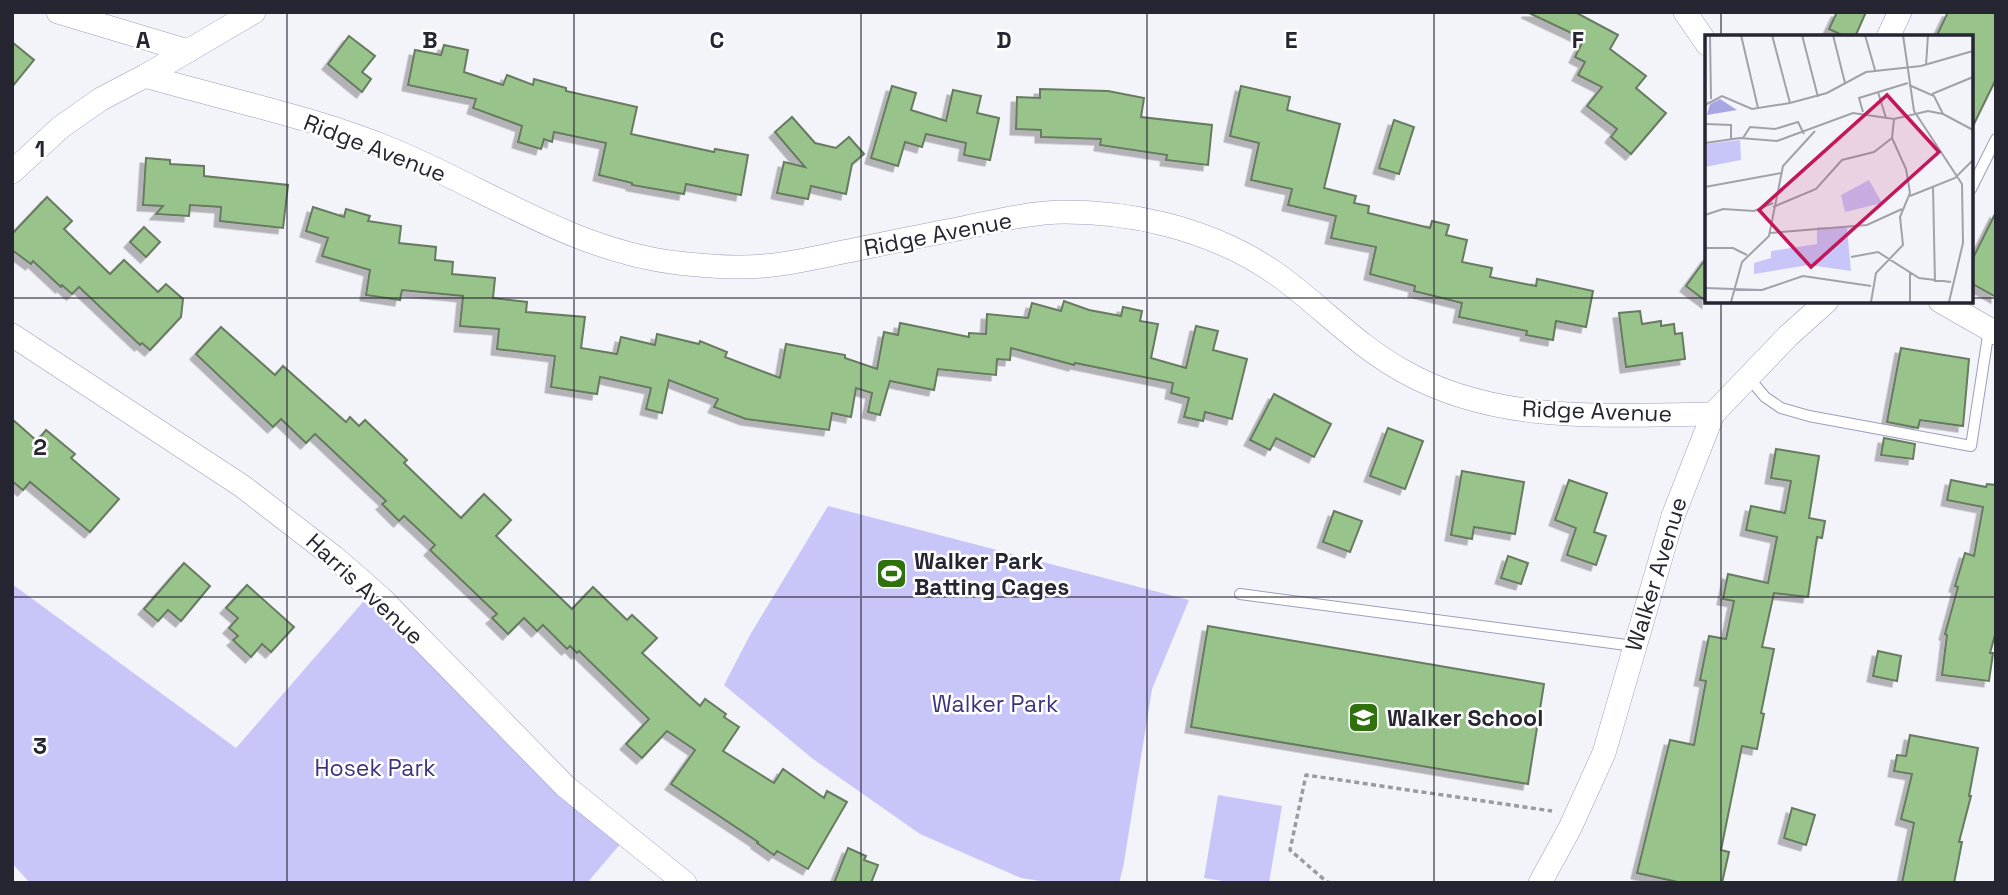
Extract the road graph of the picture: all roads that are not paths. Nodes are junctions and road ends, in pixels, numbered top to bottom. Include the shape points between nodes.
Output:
1 (58, 12) edge
2 (254, 12) edge
3 (1685, 12) edge
4 (1900, 12) edge
5 (1889, 35) edge
6 (1705, 41) edge
7 (188, 51) junction
8 (145, 76) junction
9 (1996, 139) edge
10 (12, 172) edge
11 (1973, 185) edge
12 (1825, 303) edge
13 (1943, 303) edge
14 (1992, 331) edge
15 (12, 335) edge
16 (1748, 377) junction
17 (1713, 414) junction
18 (1240, 594) dead end
19 (1634, 646) junction
20 (685, 883) edge
21 (1540, 883) edge

1 - 7 street
2 - 7 street
3 - 6 street
4 - 5 street
7 - 8 street
8 - 10 street via 100,99 61,127
8 - 17 street, Ridge Avenue via 357,136 436,169 554,228 654,259 739,267 814,258 1062,212 1112,215 1195,233 1253,259 1371,351 1443,390 1486,403 1553,414
9 - 11 lane
12 - 16 street, Walker Avenue
13 - 14 street
14 - 16 lane via 1971,446 1781,408
15 - 20 street, Harris Avenue via 242,486 353,573 565,786
16 - 17 street, Walker Avenue
17 - 19 street, Walker Avenue via 1673,516
18 - 19 lane
19 - 21 street, Walker Avenue via 1604,752

